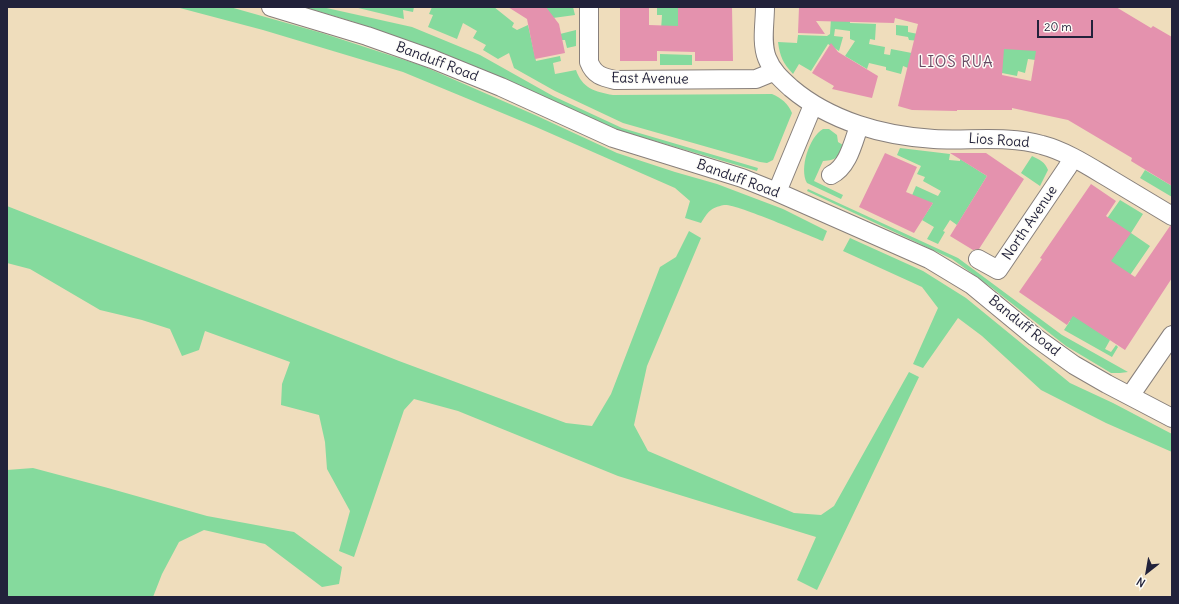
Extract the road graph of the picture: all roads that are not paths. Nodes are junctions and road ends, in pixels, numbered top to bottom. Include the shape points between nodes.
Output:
1 (271, 7) edge
2 (589, 7) edge
3 (765, 7) edge
4 (773, 72) junction
5 (813, 105) junction
6 (859, 126) junction
7 (1073, 158) junction
8 (831, 175) dead end
9 (777, 192) junction
10 (1172, 216) edge
11 (978, 259) dead end
12 (1172, 335) edge
13 (1130, 396) junction
14 (1172, 418) edge

1 - 9 street, Banduff Road via 432,59 613,138 742,178
2 - 4 street, East Avenue via 589,62 592,69 604,78 756,79
3 - 4 street via 764,48
4 - 5 street, Lios Road
5 - 6 street, Lios Road
5 - 9 street
6 - 7 street, Lios Road via 933,139 1021,141 1043,145
6 - 8 street via 844,165
7 - 10 street, Lios Road
7 - 11 street, North Avenue via 998,270
9 - 13 street, Banduff Road via 916,252 952,271 1055,352
12 - 13 street
13 - 14 street, Banduff Road

